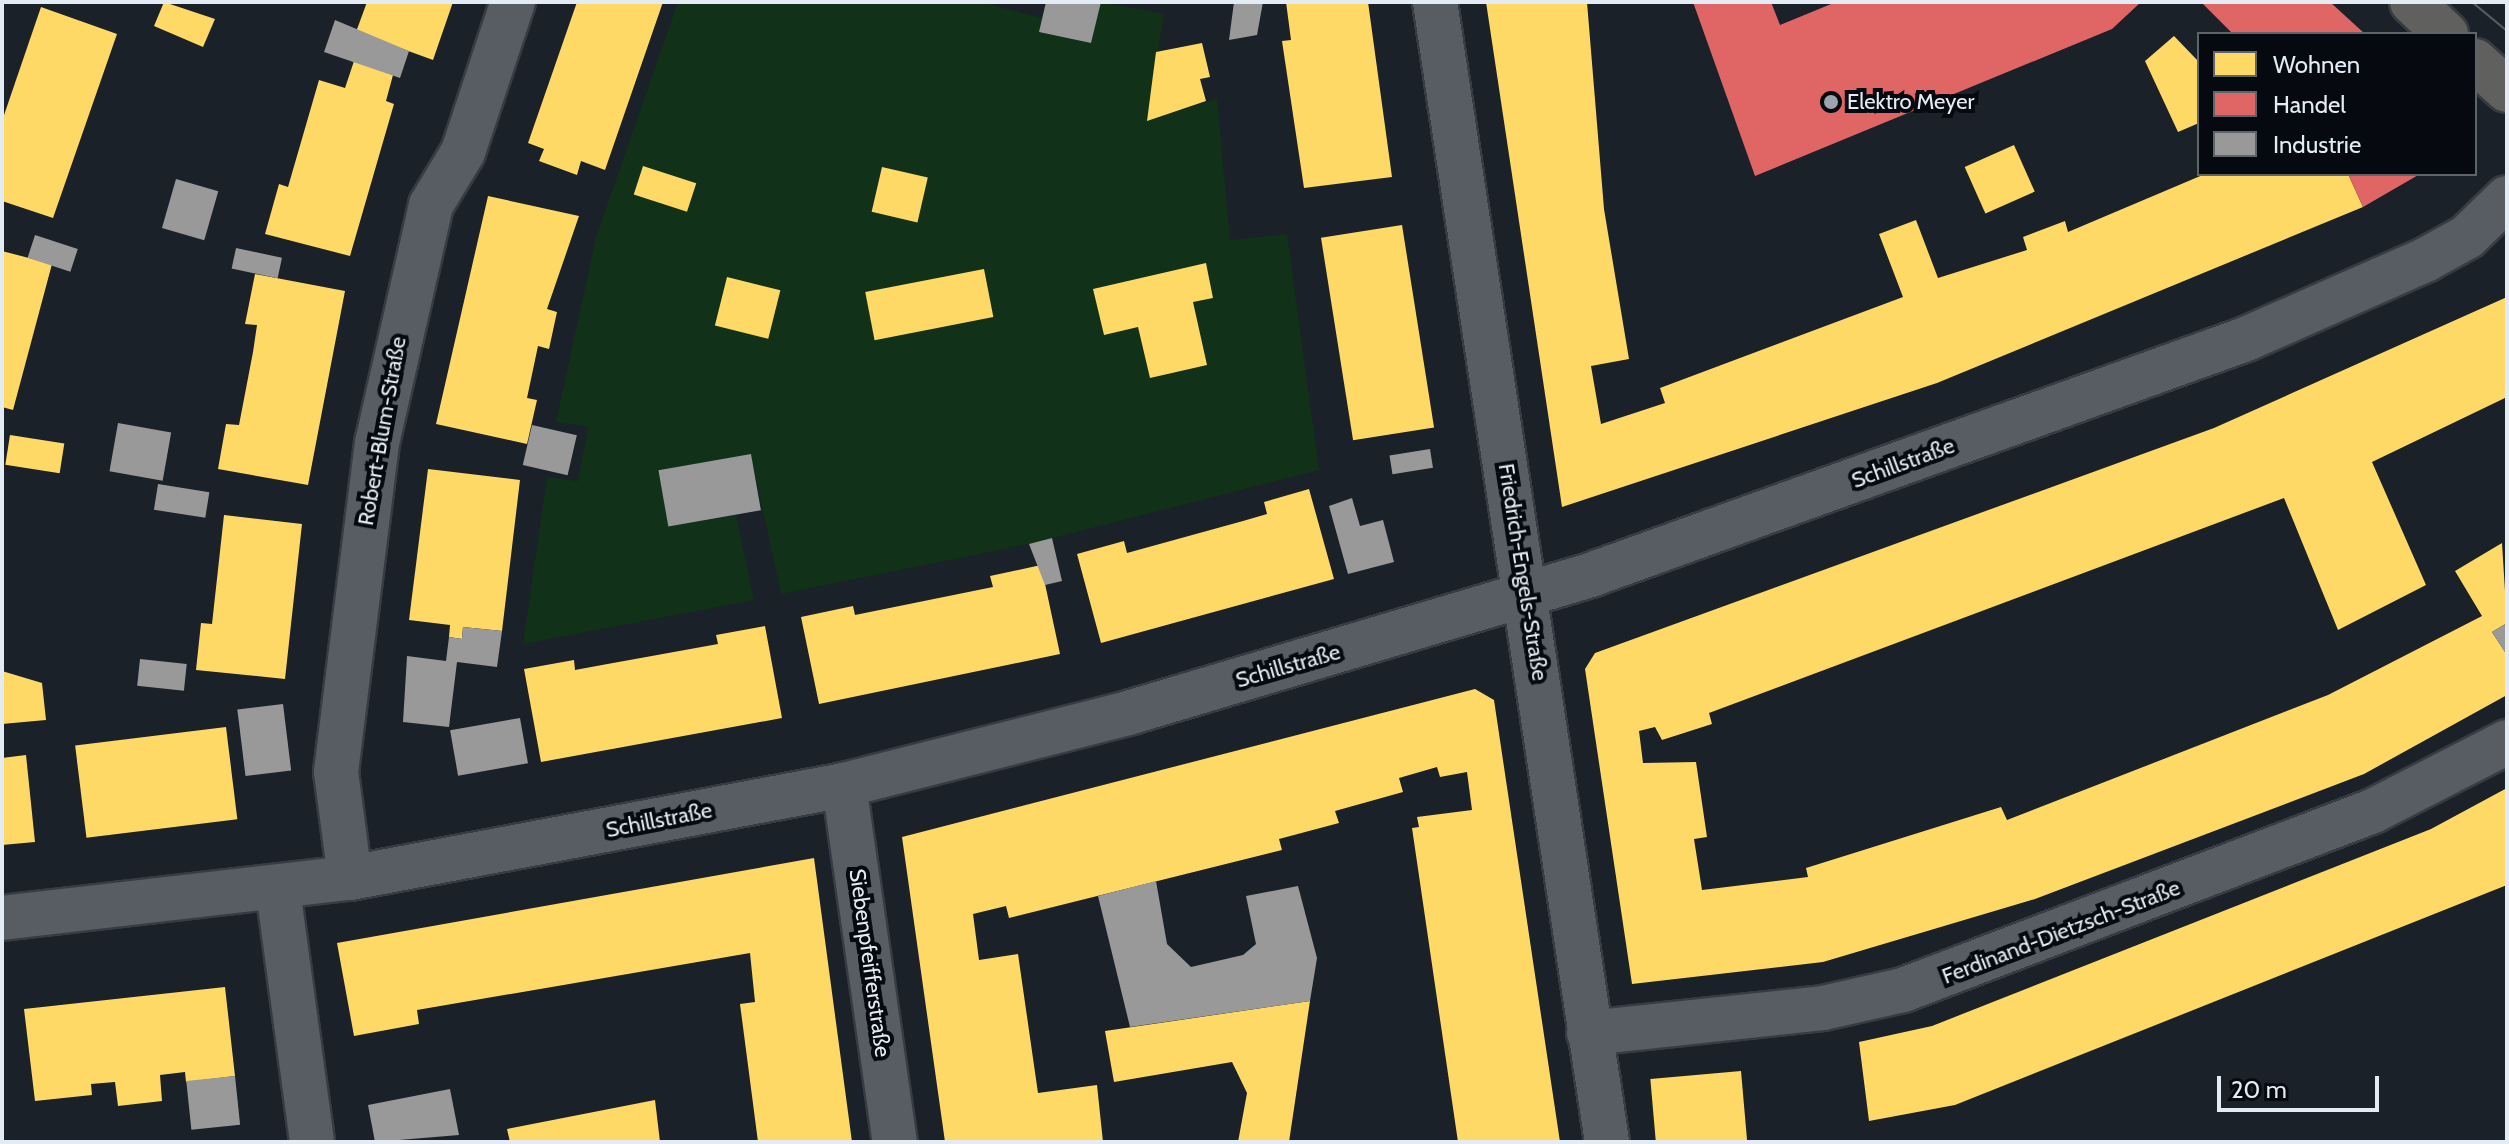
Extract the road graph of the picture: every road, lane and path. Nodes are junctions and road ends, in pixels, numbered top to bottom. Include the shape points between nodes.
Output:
1 (513, 2) edge
2 (1435, 2) edge
3 (2412, 2) edge
4 (2444, 32) edge
5 (2477, 63) edge
6 (2507, 90) edge
7 (2507, 198) edge
8 (1528, 594) junction
9 (2507, 742) edge
10 (844, 785) junction
11 (350, 878) junction
12 (278, 890) junction
13 (2, 918) edge
14 (1589, 1033) junction
15 (312, 1142) edge
16 (895, 1142) edge
17 (1607, 1142) edge

1 - 11 street, Robert-Blum-Straße via 463,152 431,205 377,443 336,772
2 - 8 street, Friedrich-Engels-Straße
3 - 4 main road
5 - 6 main road
7 - 8 street, Schillstraße via 2467,237 2427,259 2246,339
8 - 10 street, Schillstraße via 1128,713
8 - 14 street, Friedrich-Engels-Straße
9 - 14 street, Ferdinand-Dietzsch-Straße via 2373,811 1915,987 1823,1008
10 - 11 street, Schillstraße
10 - 16 street, Siebenpfeifferstraße
11 - 12 street, Schillstraße
12 - 13 street, Schillstraße
12 - 15 street
14 - 17 street, Friedrich-Engels-Straße

